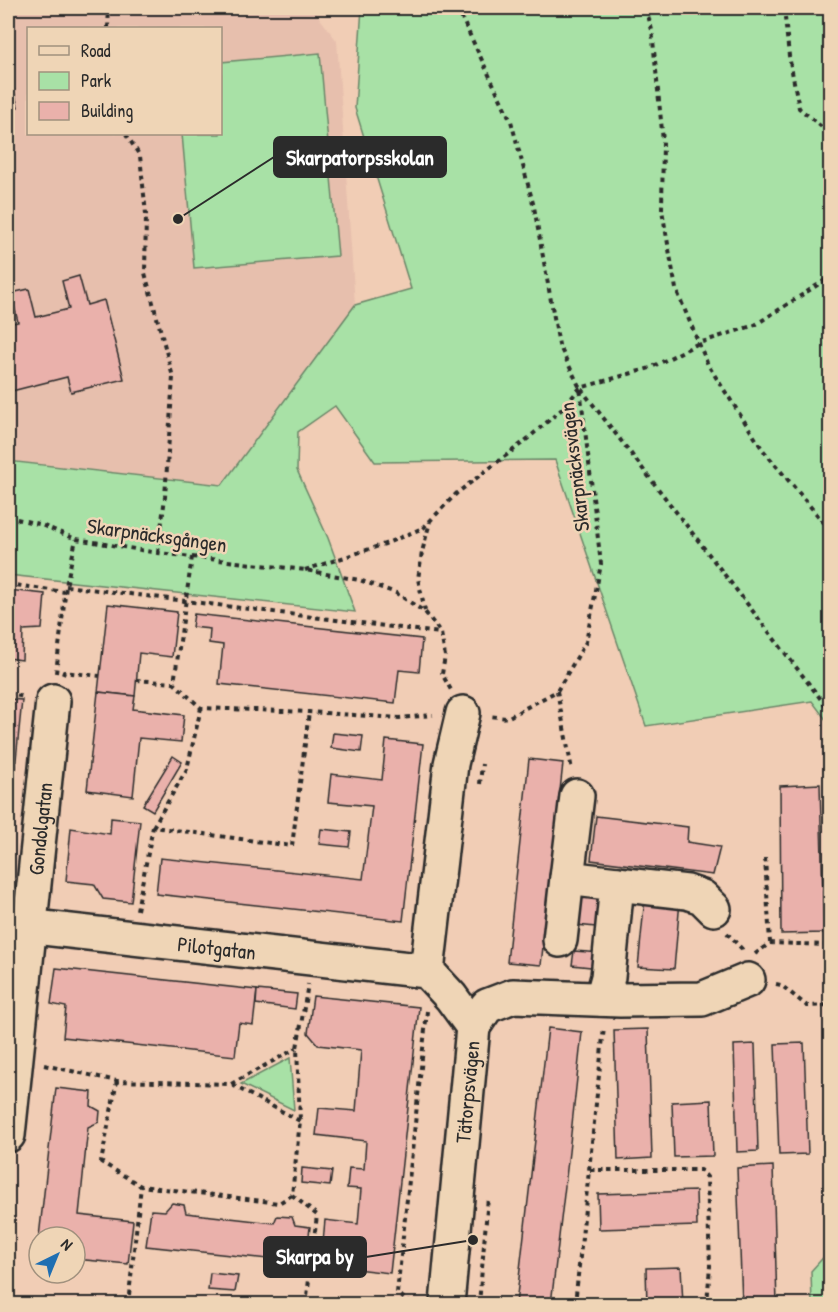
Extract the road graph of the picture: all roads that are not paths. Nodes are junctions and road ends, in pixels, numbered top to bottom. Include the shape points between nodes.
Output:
1 (53, 701) road end
2 (464, 713) road end
3 (577, 796) road end
4 (567, 878) junction
5 (617, 884) junction
6 (714, 909) road end
7 (18, 926) edge
8 (560, 940) dead end
9 (427, 971) junction
10 (746, 971) road end
11 (602, 999) junction
12 (473, 1027) junction
13 (8, 1136) edge
14 (447, 1305) edge

1 - 7 street, Gondolgatan
2 - 9 street via 451,764
3 - 4 street
4 - 5 street
4 - 8 street
5 - 6 street via 687,892 702,897
5 - 11 street via 608,977
7 - 9 street, Pilotgatan
7 - 13 street, Gondolgatan via 16,1059
9 - 12 street
10 - 11 street, Tätorpsvägen via 702,999
11 - 12 street, Tätorpsvägen via 513,996 488,1006
12 - 14 street, Tätorpsvägen

